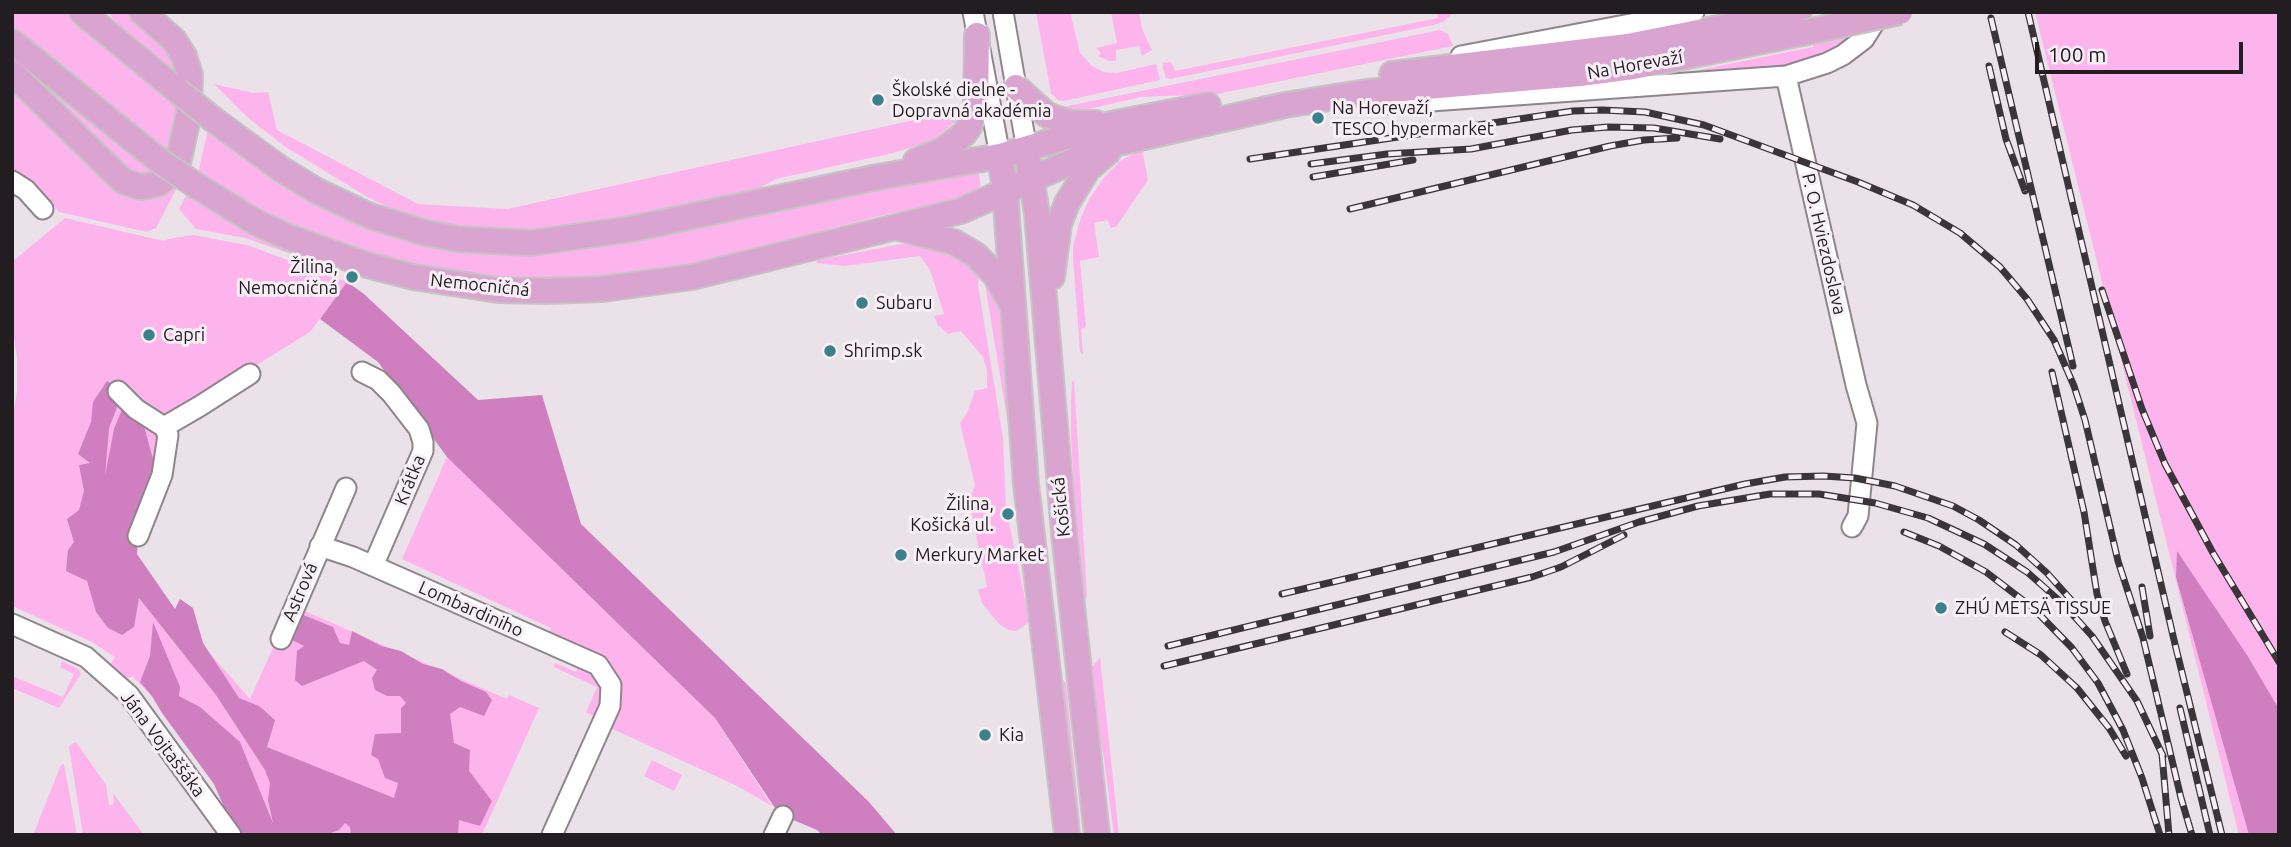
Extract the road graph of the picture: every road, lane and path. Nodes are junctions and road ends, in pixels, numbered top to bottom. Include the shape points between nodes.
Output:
1 (82, 12) edge
2 (102, 12) edge
3 (142, 12) edge
4 (1003, 12) edge
5 (1694, 12) edge
6 (1881, 12) edge
7 (1900, 12) edge
8 (1803, 22) edge
9 (975, 24) edge
10 (117, 41) junction
11 (12, 42) edge
12 (1412, 72) junction
13 (12, 73) edge
14 (1786, 76) junction
15 (1017, 87) junction
16 (1367, 92) junction
17 (1120, 131) junction
18 (1027, 150) junction
19 (1000, 156) junction
20 (878, 177) junction
21 (1031, 178) junction
22 (12, 181) edge
23 (1005, 191) junction
24 (43, 209) dead end
25 (898, 228) junction
26 (1014, 313) junction
27 (1046, 316) junction
28 (362, 372) dead end
29 (250, 374) dead end
30 (118, 391) dead end
31 (164, 427) junction
32 (346, 488) dead end
33 (1852, 527) dead end
34 (138, 536) dead end
35 (320, 546) junction
36 (373, 566) junction
37 (12, 625) edge
38 (281, 639) dead end
39 (1077, 647) junction
40 (1047, 650) junction
41 (783, 816) dead end
42 (1091, 834) edge
43 (231, 835) edge
44 (552, 835) edge
45 (774, 835) edge
46 (1067, 835) edge

1 - 10 main road
2 - 10 main road
3 - 13 main road via 174,40 190,75 189,113 179,159 158,184 141,187 122,181
4 - 15 street
5 - 12 street, Na Horevaží via 1466,54
6 - 14 street via 1864,39 1843,55
7 - 8 main road, Na Horevaží, bridge
8 - 12 main road, Na Horevaží
8 - 16 main road, Na Horevaží via 1633,67
9 - 19 street
9 - 20 main road via 976,105 969,127 943,150
10 - 20 main road, bridge via 281,169 361,212 426,233 494,243 583,237
11 - 25 main road, Nemocničná, bridge via 161,162 257,223 341,257 413,277 510,290 603,289 681,279
12 - 17 main road, Na Horevaží via 1308,86
14 - 16 street, Na Horevaží via 1388,104
14 - 33 street, P. O. Hviezdoslava via 1867,423 1858,516
15 - 17 main road via 1040,111 1058,120
15 - 18 street
16 - 17 main road, Na Horevaží
17 - 18 main road, Na Horevaží
17 - 21 main road, Na Horevaží via 1087,154
17 - 27 main road, Na Horevaží via 1067,203 1059,224
18 - 19 main road, Na Horevaží
18 - 21 main road, Košická
19 - 20 main road
19 - 23 main road, Košická
21 - 23 main road, Na Horevaží
21 - 27 main road, Košická
22 - 24 street
23 - 25 main road, Nemocničná via 961,211
23 - 26 main road, Košická
25 - 26 main road via 954,242 976,255 996,276
26 - 40 main road, Košická via 1027,484
27 - 39 main road, Košická
28 - 36 street, Krátka via 391,393 419,429 423,442
29 - 31 street
30 - 31 street
31 - 34 street via 162,475
32 - 35 street, Astrová
35 - 36 street, Lombardiniho
35 - 38 street, Astrová
36 - 44 street, Lombardiniho via 598,665 611,685 610,706
37 - 43 street, Jána Vojtaššáka via 86,657 130,695
39 - 40 street
39 - 42 main road, Košická
40 - 46 main road, Košická
41 - 45 street

